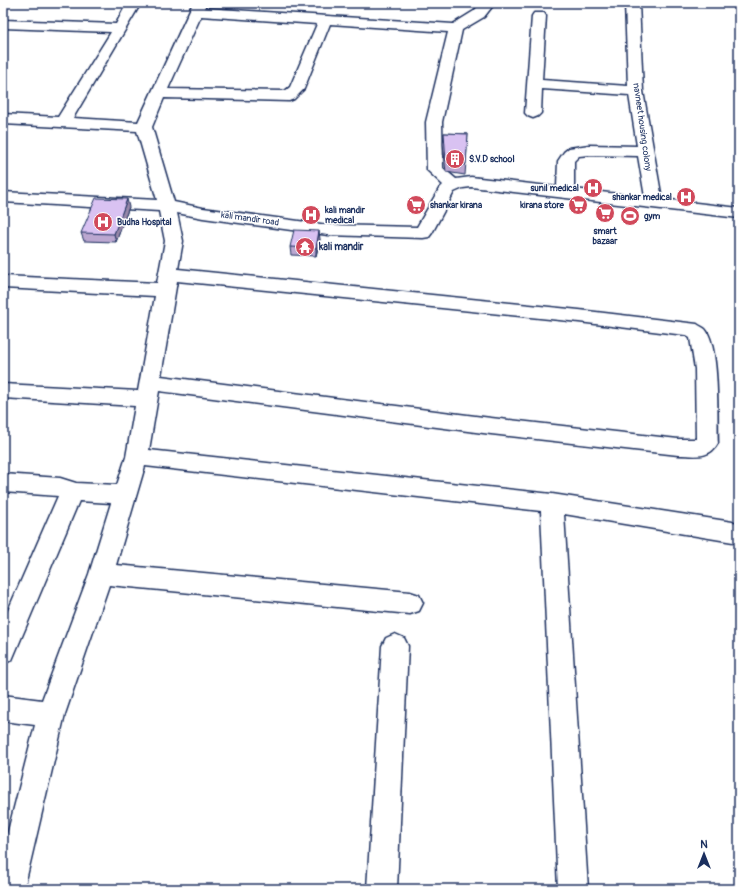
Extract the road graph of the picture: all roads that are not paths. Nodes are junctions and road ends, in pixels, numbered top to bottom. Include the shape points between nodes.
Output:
1 (134, 3) edge
2 (488, 3) edge
3 (632, 3) edge
4 (198, 7) edge
5 (539, 16) dead end
6 (325, 21) junction
7 (9, 24) edge
8 (120, 28) junction
9 (456, 28) junction
10 (3, 39) edge
11 (535, 84) junction
12 (636, 92) junction
13 (158, 93) junction
14 (533, 113) dead end
15 (3, 119) edge
16 (63, 122) junction
17 (144, 127) junction
18 (645, 151) junction
19 (453, 185) junction
20 (565, 193) junction
21 (3, 197) edge
22 (654, 203) junction
23 (167, 206) junction
24 (739, 213) edge
25 (3, 282) edge
26 (167, 282) junction
27 (3, 391) edge
28 (149, 391) junction
29 (137, 457) junction
30 (3, 483) edge
31 (70, 492) junction
32 (126, 494) junction
33 (552, 503) junction
34 (739, 533) edge
35 (101, 574) junction
36 (410, 603) dead end
37 (395, 646) dead end
38 (3, 652) edge
39 (3, 708) edge
40 (51, 714) junction
41 (9, 889) edge
42 (382, 889) edge
43 (573, 889) edge

1 - 8 street
2 - 9 street via 479,14
3 - 12 street, navneet housing colony
4 - 6 street
4 - 13 street
5 - 11 street
6 - 9 street
6 - 13 street via 297,89 289,96
7 - 8 street
7 - 10 street
8 - 16 street
9 - 19 street via 434,122 435,170
11 - 12 street
11 - 14 street
12 - 18 street, navneet housing colony
13 - 17 street
15 - 16 street
16 - 17 street
17 - 23 street
18 - 20 street via 575,151 566,161
18 - 22 street, navneet housing colony
19 - 20 street via 471,182
19 - 23 street, kali mandir road via 447,189 423,233 328,230
20 - 22 street
21 - 23 street, kali mandir road
22 - 24 street
23 - 26 street via 174,241
25 - 26 street
26 - 28 street
26 - 28 street via 579,316 690,330 698,334 704,359 707,442 703,447 693,448
27 - 28 street
28 - 29 street
29 - 32 street
29 - 33 street
30 - 31 street via 60,487
31 - 32 street
31 - 38 street
32 - 35 street
33 - 34 street
33 - 43 street
35 - 36 street
35 - 40 street
37 - 42 street
39 - 40 street
40 - 41 street

